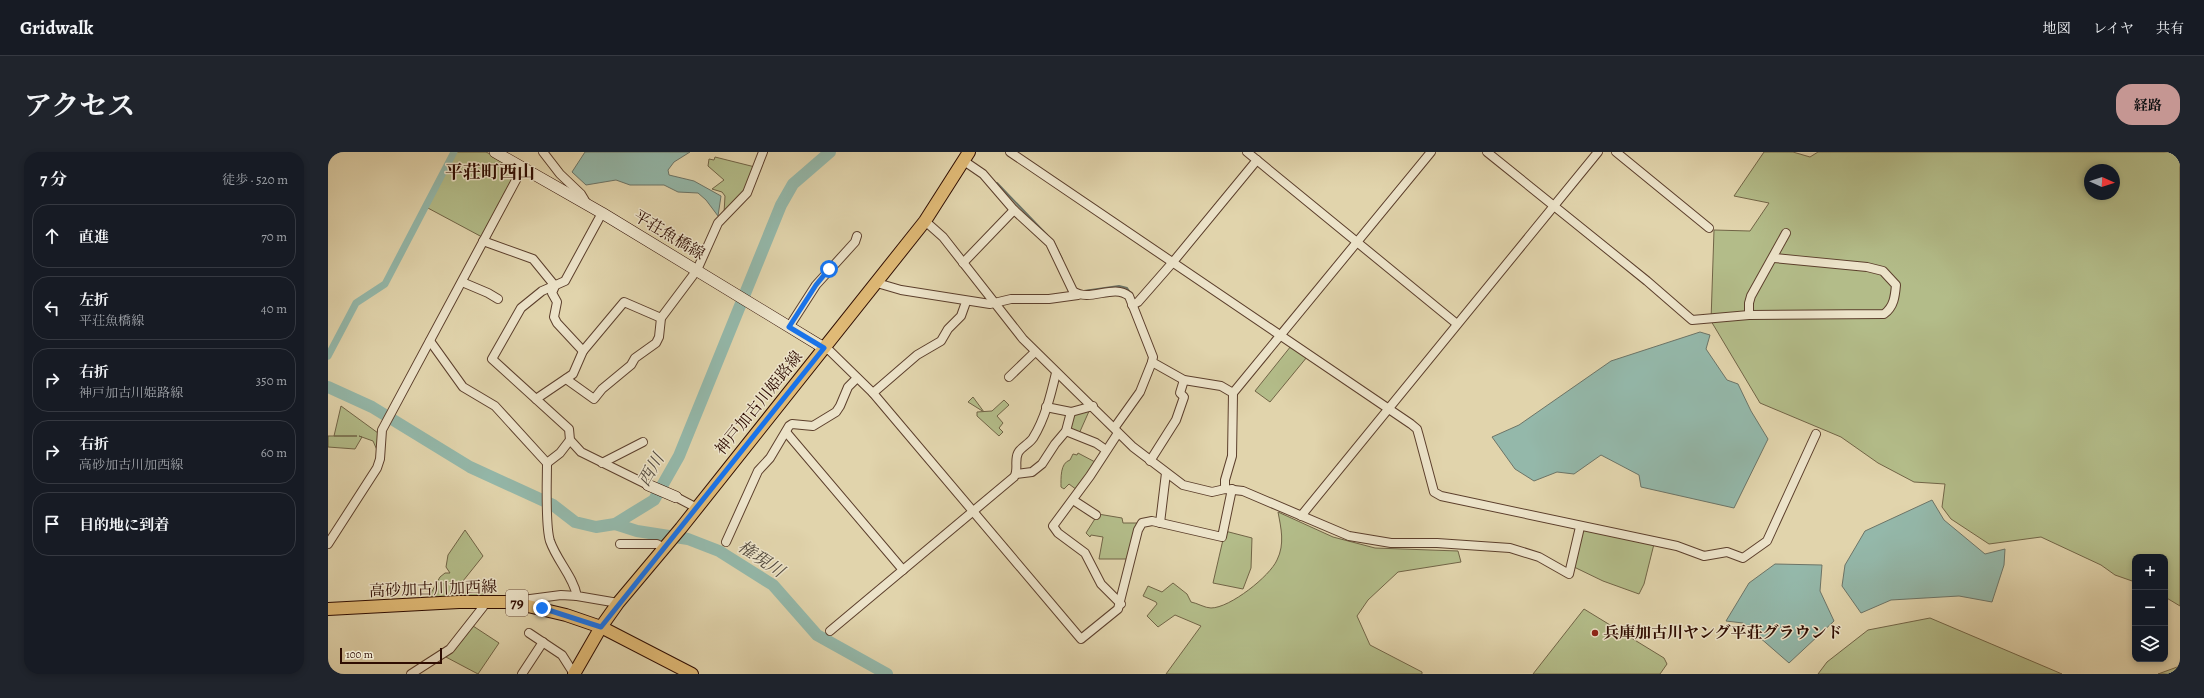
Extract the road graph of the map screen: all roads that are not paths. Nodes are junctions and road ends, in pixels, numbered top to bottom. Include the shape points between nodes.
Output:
1 (495, 152) edge
2 (543, 152) edge
3 (763, 152) edge
4 (1010, 152) edge
5 (1246, 152) edge
6 (1431, 152) edge
7 (1487, 152) edge
8 (1598, 152) edge
9 (1616, 152) edge
10 (967, 156) edge
11 (1257, 160) junction
12 (523, 167) junction
13 (588, 205) junction
14 (1553, 206) junction
15 (1014, 210) junction
16 (602, 213) junction
17 (926, 221) junction
18 (1709, 228) dead end
19 (1786, 233) dead end
20 (857, 236) dead end
21 (483, 241) junction
22 (1358, 243) junction
23 (1774, 258) junction
24 (1173, 262) junction
25 (963, 263) junction
26 (697, 270) junction
27 (462, 282) junction
28 (877, 283) junction
29 (555, 286) junction
30 (1078, 295) junction
31 (498, 299) dead end
32 (966, 302) junction
33 (995, 303) junction
34 (1132, 305) junction
35 (1749, 316) junction
36 (661, 318) junction
37 (1457, 324) junction
38 (789, 327) junction
39 (1281, 335) junction
40 (430, 341) junction
41 (824, 348) junction
42 (583, 351) junction
43 (1035, 352) junction
44 (1152, 362) junction
45 (1056, 373) junction
46 (1009, 377) dead end
47 (857, 378) junction
48 (566, 379) junction
49 (1184, 380) junction
50 (873, 393) junction
51 (1233, 393) junction
52 (536, 399) junction
53 (1092, 406) junction
54 (1046, 407) junction
55 (1388, 408) junction
56 (1071, 412) junction
57 (1116, 430) junction
58 (786, 432) junction
59 (1066, 432) junction
60 (1816, 434) dead end
61 (570, 440) junction
62 (643, 442) dead end
63 (1106, 450) junction
64 (1150, 460) junction
65 (602, 463) junction
66 (547, 464) junction
67 (1166, 473) junction
68 (1016, 474) junction
69 (649, 485) joint
70 (1229, 489) junction
71 (674, 496) joint
72 (1073, 500) junction
73 (697, 508) junction
74 (973, 512) junction
75 (1096, 515) dead end
76 (1301, 516) junction
77 (1160, 522) junction
78 (1580, 527) junction
79 (726, 542) dead end
80 (328, 544) edge
81 (620, 544) dead end
82 (666, 547) junction
83 (903, 570) junction
84 (577, 596) junction
85 (485, 602) junction
86 (511, 602) junction
87 (618, 603) junction
88 (1121, 604) junction
89 (328, 609) edge
90 (601, 627) junction
91 (830, 631) dead end
92 (529, 633) dead end
93 (542, 642) junction
94 (525, 673) edge
95 (411, 674) edge
96 (574, 674) edge
97 (692, 674) edge

1 - 12 main road, 平荘魚橋線
2 - 13 street
3 - 26 street via 747,193 718,224
4 - 24 street
5 - 11 street
6 - 22 street
7 - 14 street
8 - 14 street
9 - 18 street
10 - 15 street
10 - 17 main road, 神戸加古川姫路線
11 - 22 street
11 - 24 street
12 - 13 main road, 平荘魚橋線
12 - 21 street
13 - 16 main road, 平荘魚橋線
14 - 35 street via 1692,320
14 - 37 street
15 - 25 street
15 - 30 street via 1050,243 1066,279
16 - 26 main road, 平荘魚橋線
16 - 29 street via 565,281
17 - 25 street via 943,237
17 - 28 main road, 神戸加古川姫路線
19 - 23 street
20 - 38 street via 855,242 816,285
21 - 27 street
21 - 29 street via 533,259
22 - 37 street
22 - 39 street
23 - 35 street via 1751,296
23 - 35 street via 1867,267 1883,271 1896,285 1895,299 1891,308 1884,314
24 - 34 street via 1138,302
24 - 39 street
25 - 33 street
26 - 36 street
26 - 38 main road, 平荘魚橋線
27 - 31 street
27 - 40 street
28 - 32 street via 890,288
28 - 41 main road, 神戸加古川姫路線
29 - 42 street via 552,293 557,302 554,317
29 - 52 street via 542,291 521,308 492,359
30 - 33 street via 1049,300 1011,300
30 - 34 street via 1124,292 1130,296
32 - 33 street
32 - 50 street via 961,316 948,328 941,341 918,355
33 - 43 street
34 - 44 street via 1153,357
36 - 42 street via 624,302
36 - 48 street via 656,343 635,358 631,365 594,399
37 - 55 street
38 - 41 main road, 平荘魚橋線
39 - 51 street
39 - 55 street
40 - 66 street via 463,387 495,406
40 - 80 street via 382,430 377,468
41 - 47 street
41 - 73 main road, 神戸加古川姫路線
42 - 48 street via 577,368
43 - 45 street
43 - 46 street
44 - 49 street
44 - 57 street via 1140,392
45 - 53 street
45 - 54 street
47 - 50 street
47 - 58 street via 848,387 836,412 813,426 792,424
48 - 52 street
49 - 51 street via 1221,386
49 - 64 street via 1180,393 1184,397 1176,420
50 - 74 street
51 - 70 street via 1232,456 1225,480
52 - 61 street via 569,429
53 - 56 street
53 - 57 street
54 - 56 street
54 - 68 street via 1032,438 1019,451
55 - 76 street
55 - 78 street via 1417,429 1434,492 1441,496
56 - 59 street
57 - 63 street
57 - 64 street
58 - 79 street via 770,458 758,471
58 - 83 street
59 - 63 street via 1096,443
59 - 68 street via 1037,469
60 - 78 street via 1768,541 1743,558 1727,552 1704,556 1677,546
61 - 65 street via 581,452
61 - 66 street
62 - 65 street
63 - 72 street
64 - 67 street
65 - 69 street
66 - 84 street via 549,537 556,558 572,581
67 - 70 street via 1182,485 1192,488 1212,492
67 - 77 street
68 - 74 street
69 - 71 main road
70 - 76 street via 1261,498
70 - 77 street via 1222,537
71 - 73 street
72 - 75 street
72 - 88 street via 1053,528 1086,553 1101,584
73 - 82 main road, 神戸加古川姫路線
74 - 83 street
74 - 88 street via 1082,639 1112,616
76 - 78 street via 1348,536 1391,543 1510,548 1539,557 1568,574
77 - 88 street via 1142,523 1138,530
81 - 82 street via 657,544
82 - 87 main road, 神戸加古川姫路線
83 - 91 street
84 - 86 street via 544,596
84 - 87 street
85 - 86 main road, 高砂加古川加西線 / 79
85 - 89 main road, 高砂加古川加西線 / 79
85 - 95 street via 450,649
86 - 90 main road, 高砂加古川加西線 / 79 via 566,615
87 - 90 main road, 神戸加古川姫路線
90 - 96 main road, 神戸加古川姫路線
90 - 97 main road, 高砂加古川加西線 / 79
92 - 93 street
93 - 94 street
93 - 96 street via 562,655

